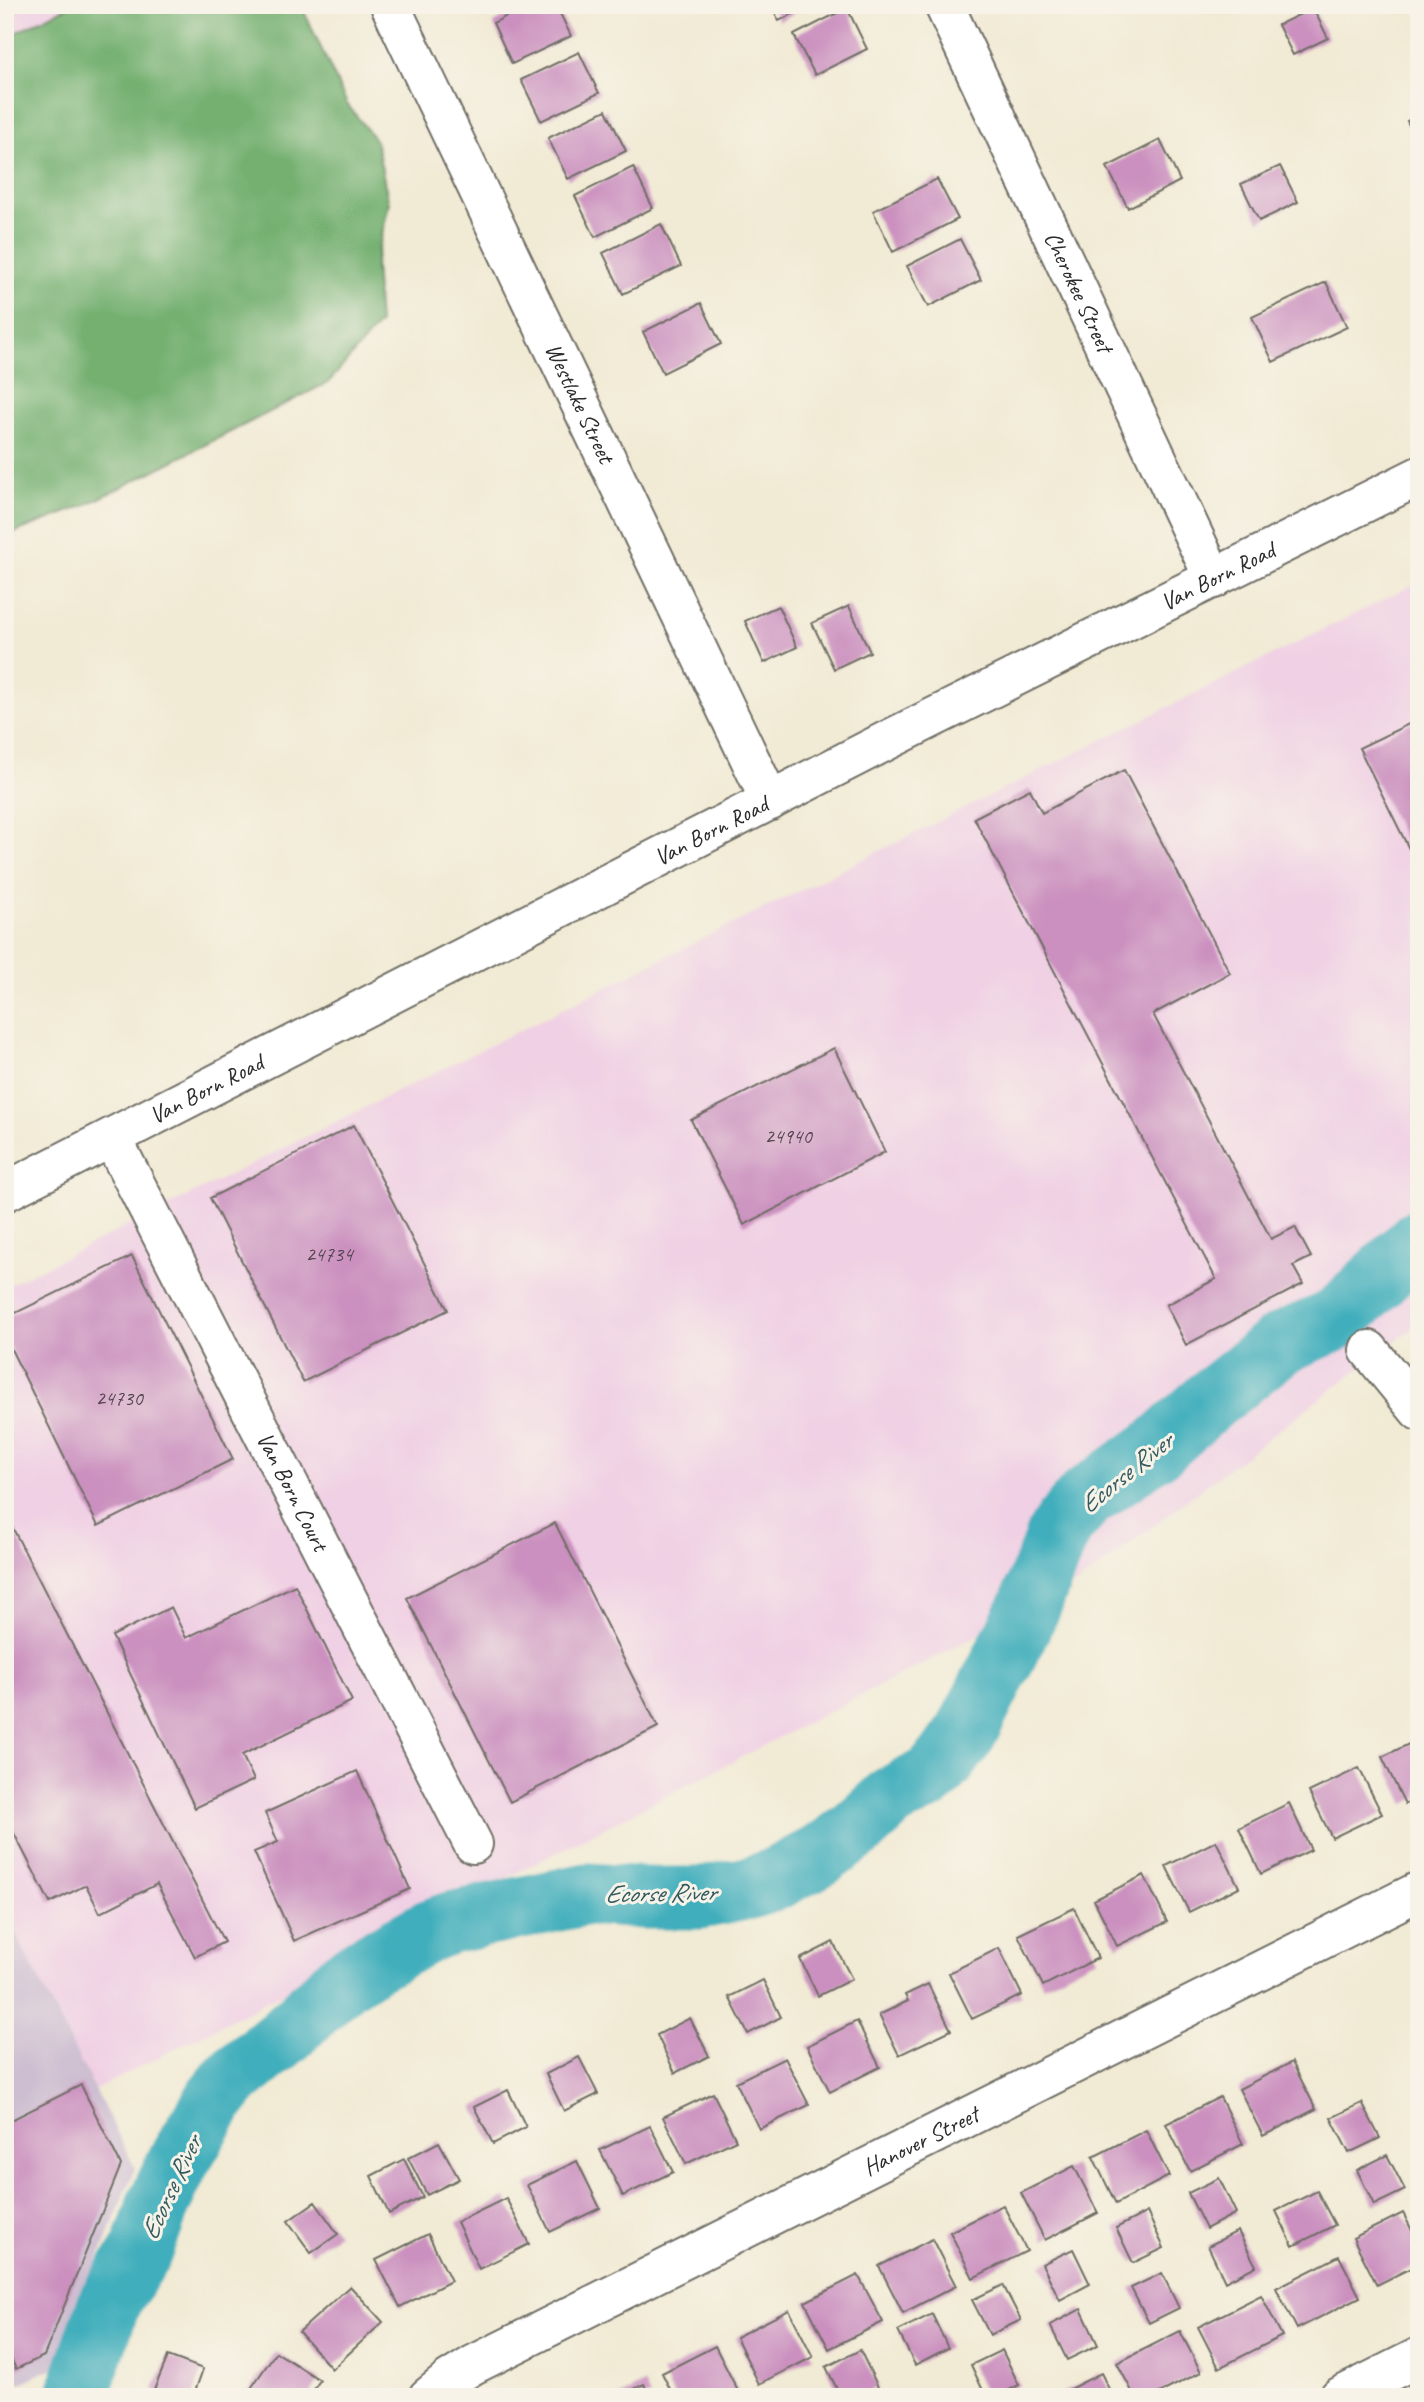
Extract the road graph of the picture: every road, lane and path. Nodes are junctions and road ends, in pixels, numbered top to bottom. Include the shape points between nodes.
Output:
1 (390, 5) edge
2 (944, 5) edge
3 (1419, 476) edge
4 (1214, 579) junction
5 (771, 801) junction
6 (112, 1138) junction
7 (5, 1192) edge
8 (1369, 1350) dead end
9 (1419, 1411) edge
10 (473, 1844) dead end
11 (1419, 1891) edge
12 (1419, 2357) edge
13 (428, 2397) edge
14 (1339, 2397) edge

1 - 5 street, Westlake Street
2 - 4 street, Cherokee Street
3 - 4 street, Van Born Road
4 - 5 street, Van Born Road
5 - 6 street, Van Born Road
6 - 7 street, Van Born Road
6 - 10 street, Van Born Court
8 - 9 street
11 - 13 street, Hanover Street via 473,2365
12 - 14 street

